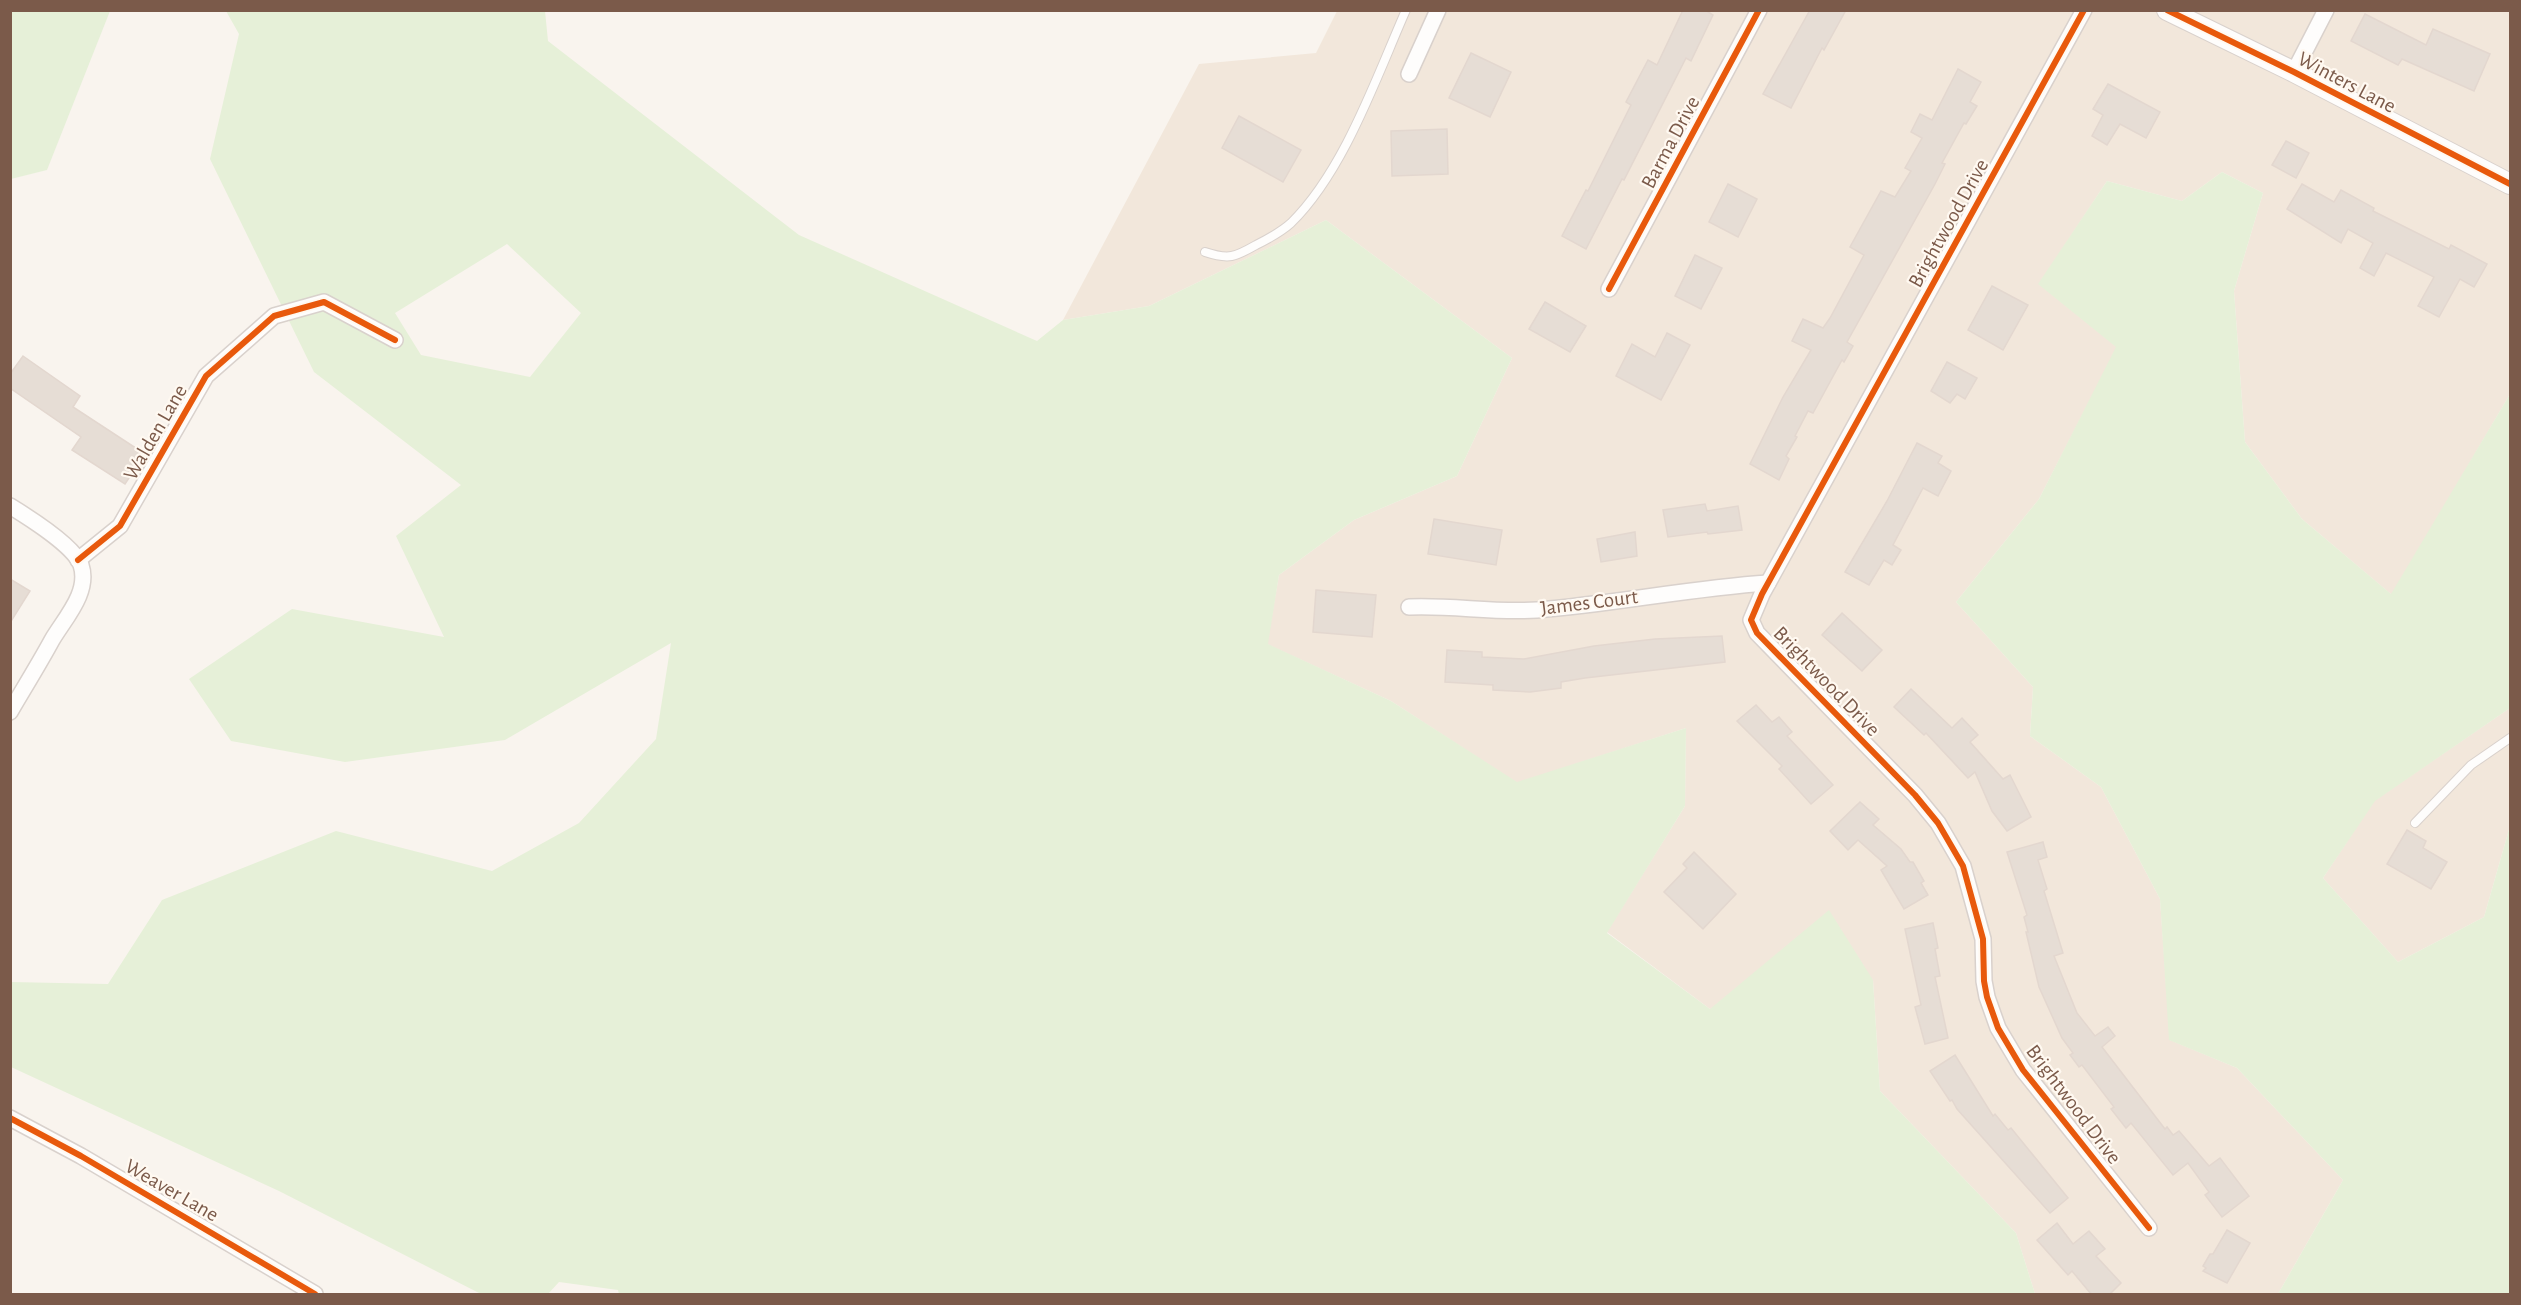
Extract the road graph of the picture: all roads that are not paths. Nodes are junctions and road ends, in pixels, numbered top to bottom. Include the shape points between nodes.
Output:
1 (1406, 10) edge
2 (1438, 10) edge
3 (1759, 10) edge
4 (2084, 10) edge
5 (2167, 10) edge
6 (2326, 10) edge
7 (2294, 72) junction
8 (1409, 74) dead end
9 (2511, 184) edge
10 (1205, 252) dead end
11 (1609, 289) dead end
12 (395, 340) dead end
13 (10, 506) edge
14 (78, 560) junction
15 (1768, 583) junction
16 (1409, 607) dead end
17 (10, 712) edge
18 (2511, 738) edge
19 (2415, 823) dead end
20 (10, 1118) edge
21 (2149, 1228) dead end
22 (315, 1294) edge

1 - 10 lane via 1351,134 1300,214 1273,237 1235,257
2 - 8 street
3 - 11 street, Barma Drive
4 - 15 street, Brightwood Drive
5 - 7 street, Winters Lane
6 - 7 street
7 - 9 street, Winters Lane
12 - 14 street, Walden Lane via 324,302 274,316 206,376 120,526
13 - 14 street via 58,539
14 - 17 street via 82,584 70,615
15 - 16 street, James Court via 1537,610
15 - 21 street, Brightwood Drive via 1751,620 1756,633 1938,823 1963,866 1974,902 1983,939 1987,997 1998,1028 2023,1070
18 - 19 lane via 2471,765
20 - 22 street, Weaver Lane

